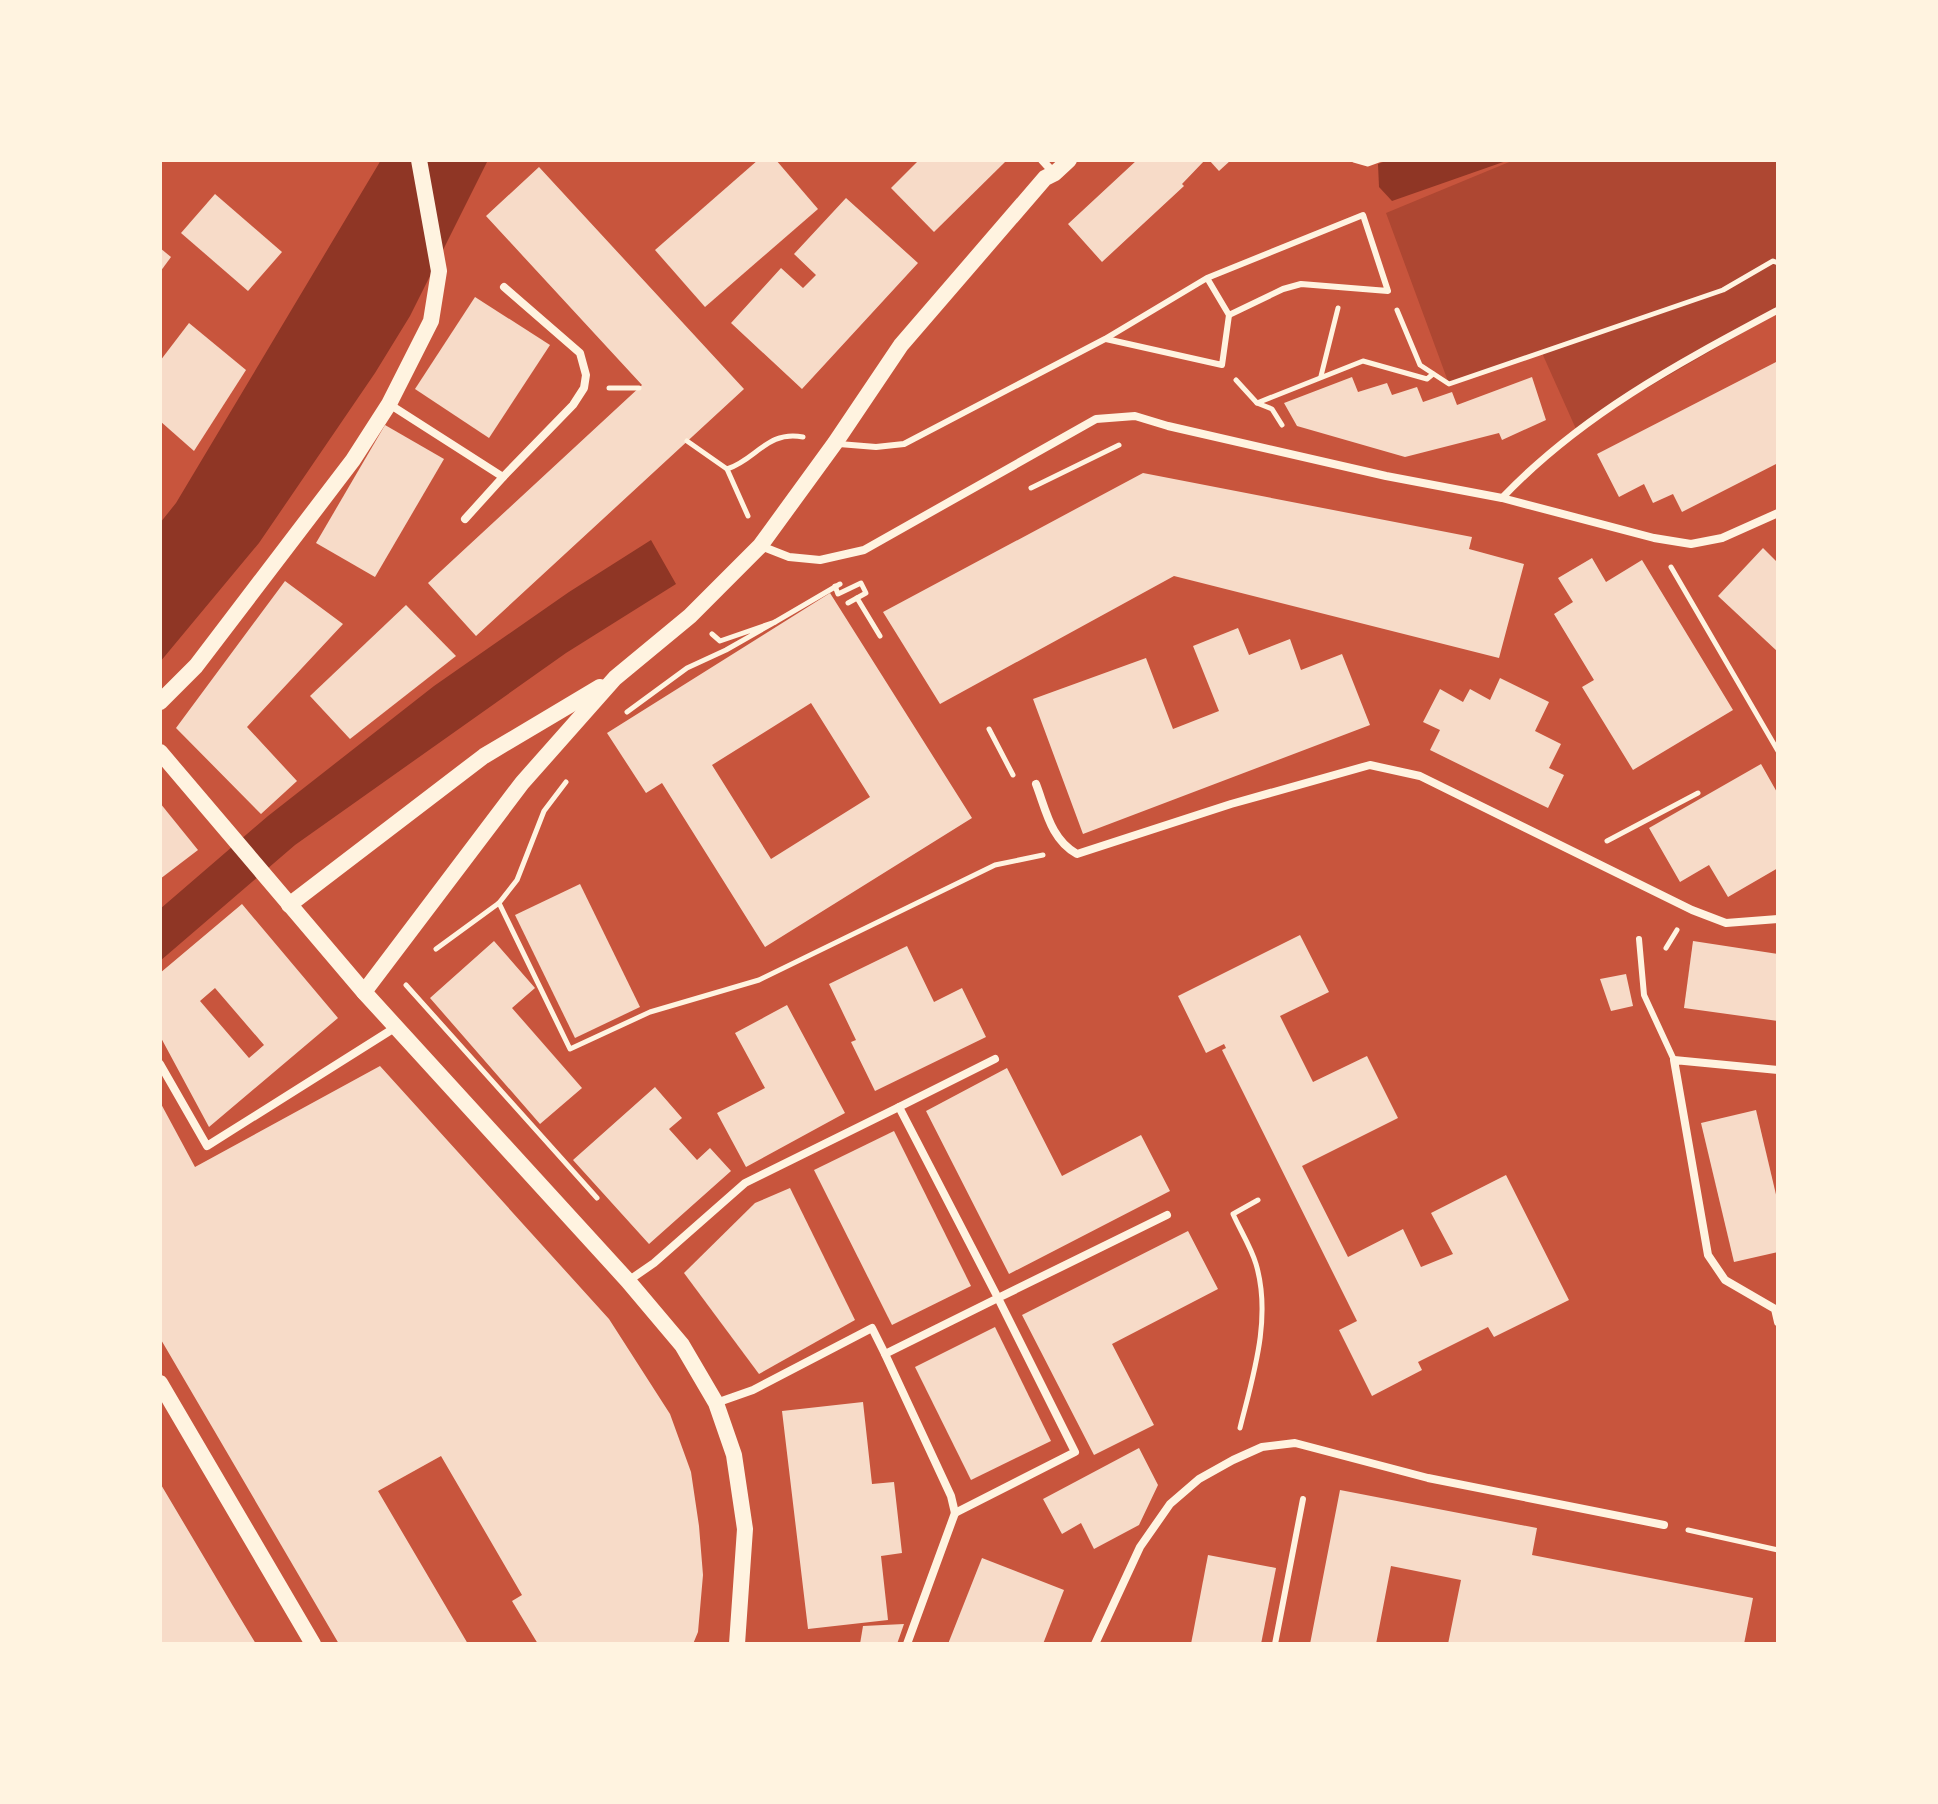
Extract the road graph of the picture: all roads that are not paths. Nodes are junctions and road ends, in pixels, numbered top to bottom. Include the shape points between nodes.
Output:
1 (419, 160) edge
2 (1042, 160) edge
3 (1069, 160) edge
4 (1055, 173) junction
5 (1207, 278) junction
6 (504, 287) dead end
7 (1778, 310) edge
8 (1229, 315) junction
9 (1105, 339) junction
10 (389, 404) junction
11 (835, 443) junction
12 (503, 477) junction
13 (1502, 498) junction
14 (1778, 513) edge
15 (465, 519) dead end
16 (760, 546) junction
17 (615, 678) junction
18 (160, 702) edge
19 (160, 752) edge
20 (1036, 784) dead end
21 (289, 905) junction
22 (1778, 919) edge
23 (1639, 939) dead end
24 (364, 992) junction
25 (396, 1027) junction
26 (995, 1059) dead end
27 (1674, 1060) junction
28 (160, 1064) edge
29 (1778, 1070) edge
30 (899, 1107) junction
31 (1167, 1215) dead end
32 (628, 1281) junction
33 (998, 1298) junction
34 (1778, 1322) edge
35 (885, 1354) junction
36 (160, 1383) edge
37 (716, 1403) junction
38 (1303, 1499) dead end
39 (955, 1513) junction
40 (1664, 1525) road end
41 (741, 1643) edge
42 (313, 1644) edge
43 (907, 1644) edge
44 (1095, 1644) edge
45 (1275, 1644) edge

1 - 10 main road via 438,288 431,321
2 - 4 street
3 - 4 main road
4 - 11 main road via 1045,178 901,345
5 - 8 lane
5 - 8 lane via 1363,215 1388,291 1301,284
5 - 9 lane
6 - 12 street via 580,353 586,375 573,405
7 - 13 street via 1671,367 1576,429
8 - 9 lane via 1222,365
9 - 11 lane via 904,444
10 - 12 street
10 - 18 main road via 353,460 196,666
11 - 16 main road
12 - 15 street
13 - 14 street via 1691,544 1722,538
13 - 16 street via 1135,416 1096,419 864,550 820,560 789,557
16 - 17 main road via 690,616
17 - 21 main road via 484,756
17 - 24 main road via 522,783
19 - 21 main road
20 - 22 street via 1057,838 1077,854 1370,765 1420,776 1726,923
21 - 24 main road
23 - 27 lane via 1644,995
24 - 25 main road
25 - 28 street via 207,1146
25 - 32 main road
26 - 30 street
27 - 29 street
27 - 34 street via 1708,1255 1725,1280 1775,1309
30 - 32 street via 745,1183
30 - 33 street
31 - 33 street
32 - 37 main road via 682,1345
33 - 35 street
33 - 39 street via 1075,1452
35 - 37 street via 872,1328 753,1390
35 - 39 street
36 - 42 main road
37 - 41 main road via 734,1455 745,1529
38 - 45 lane
39 - 43 street
40 - 44 street via 1428,1478 1295,1443 1262,1447 1199,1479 1170,1504 1140,1547

